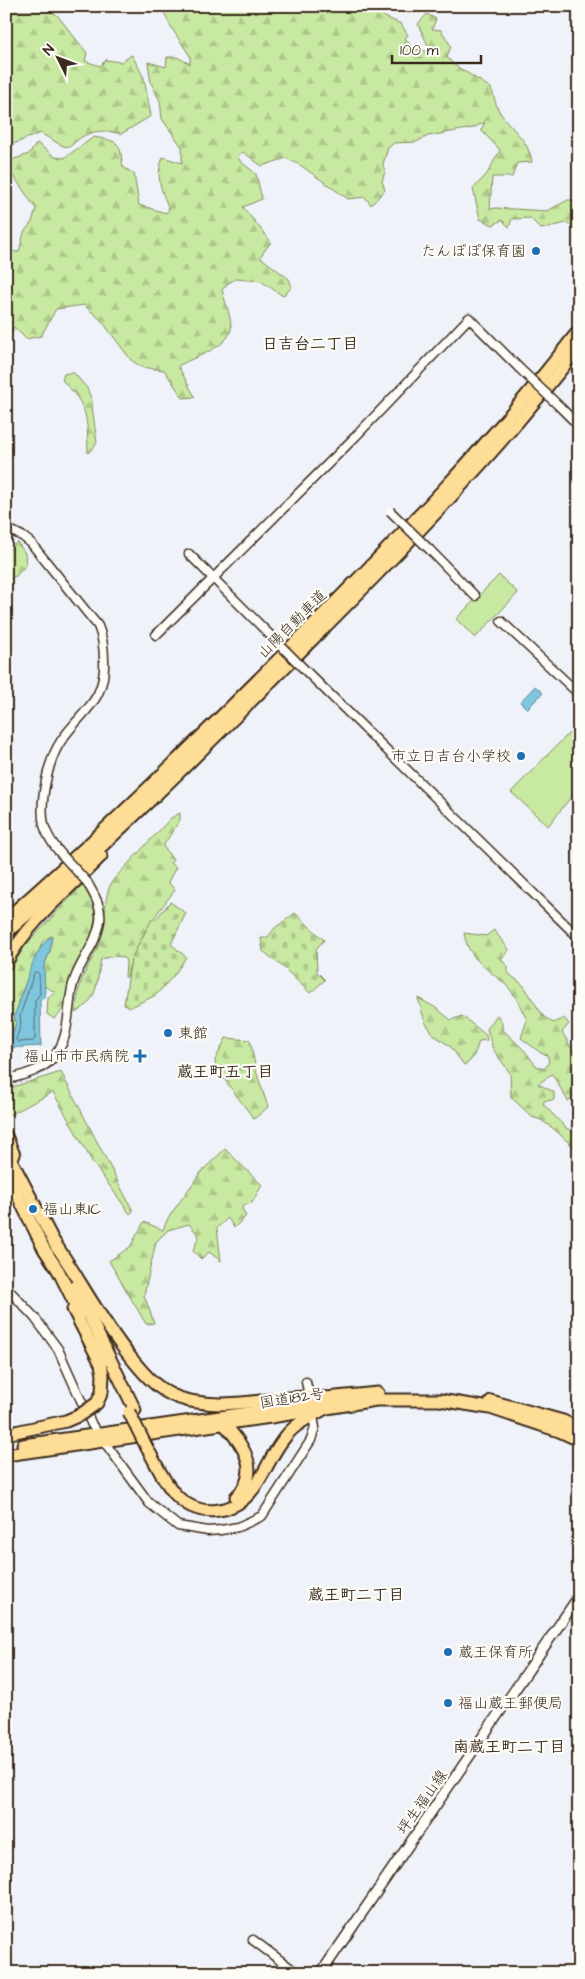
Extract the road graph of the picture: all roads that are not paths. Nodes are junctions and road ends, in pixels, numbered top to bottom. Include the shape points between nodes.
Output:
1 (579, 330) edge
2 (579, 347) edge
3 (579, 426) edge
4 (390, 511) dead end
5 (6, 528) edge
6 (189, 554) dead end
7 (213, 579) junction
8 (474, 596) dead end
9 (501, 621) dead end
10 (156, 635) dead end
11 (579, 694) edge
12 (194, 756) junction
13 (6, 919) edge
14 (6, 933) edge
15 (579, 938) edge
16 (6, 963) edge
17 (6, 1080) edge
18 (6, 1136) edge
19 (6, 1150) edge
20 (11, 1177) edge
21 (54, 1242) junction
22 (44, 1249) junction
23 (6, 1287) edge
24 (306, 1382) dead end
25 (326, 1403) junction
26 (311, 1406) junction
27 (132, 1411) junction
28 (224, 1424) junction
29 (579, 1429) edge
30 (6, 1434) edge
31 (102, 1436) junction
32 (579, 1440) edge
33 (150, 1447) junction
34 (6, 1448) edge
35 (6, 1455) edge
36 (579, 1596) edge
37 (253, 1940) dead end
38 (297, 1973) edge
39 (321, 1973) edge

1 - 13 highway, 山陽自動車道 via 480,450 344,594 187,749
2 - 12 highway, 山陽自動車道 via 532,406 424,525
3 - 7 street, bridge via 469,318
4 - 8 street, bridge
5 - 17 street, bridge via 31,543 98,626 103,640 105,673 95,700 60,743 51,762 42,811 52,843 87,882 97,899 100,922 73,985 62,1046 43,1067
6 - 7 street
7 - 10 street
7 - 15 street, bridge
9 - 11 street
12 - 14 highway, 山陽自動車道
12 - 16 highway via 155,801 34,924
18 - 20 highway
19 - 20 highway
20 - 21 highway
20 - 22 highway
21 - 26 highway via 119,1343 159,1388 193,1402
21 - 27 highway
22 - 27 highway
22 - 30 highway, bridge via 101,1364 102,1392 96,1403 80,1415
23 - 31 street via 58,1349 89,1418
24 - 26 street
25 - 26 highway
25 - 26 highway
25 - 29 highway, 国道182号 via 376,1392 460,1396 506,1404
25 - 32 highway, 国道182号 via 376,1400 459,1402 505,1412
26 - 28 highway, 国道182号
26 - 31 highway, 国道182号
26 - 31 street via 315,1427 311,1440 262,1516 238,1528 208,1531 178,1526 163,1516 149,1504
26 - 33 highway via 277,1447 259,1480 242,1501 220,1511 193,1507 175,1494
27 - 33 highway, bridge
28 - 31 highway, 国道182号
28 - 33 highway via 240,1442 249,1469 244,1487 237,1496 219,1506 196,1502 179,1489
31 - 34 highway, 国道182号
31 - 35 highway, 国道182号
36 - 39 main road, 坪生福山線
37 - 38 street

